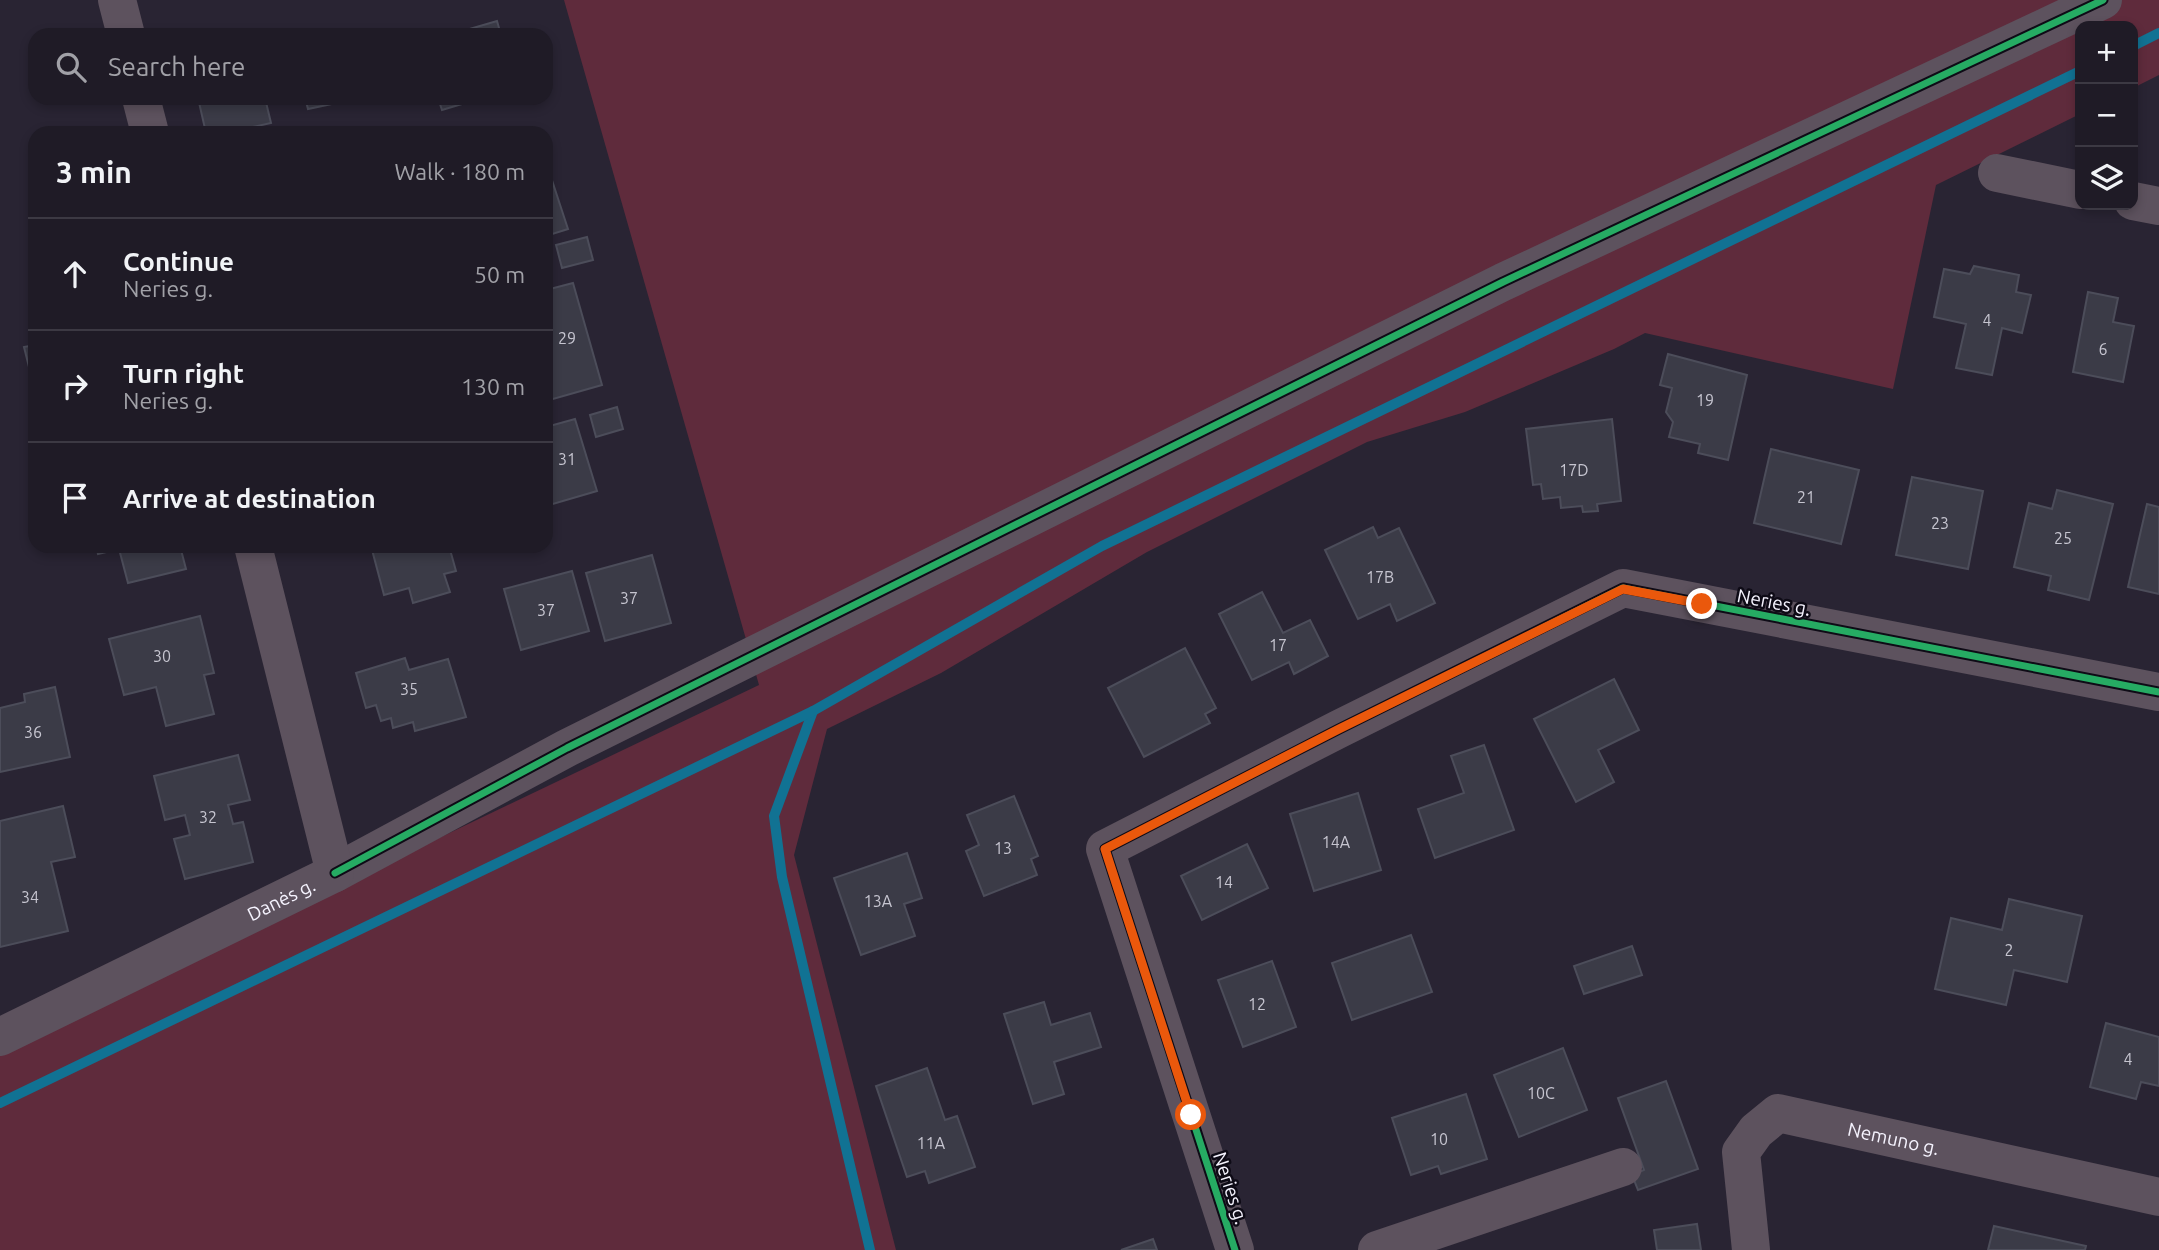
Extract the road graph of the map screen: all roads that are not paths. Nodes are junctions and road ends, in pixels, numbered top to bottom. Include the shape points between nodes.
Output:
1 (117, 0) edge
2 (2103, 0) edge
3 (124, 28) edge
4 (143, 105) edge
5 (148, 126) edge
6 (1997, 173) dead end
7 (2075, 189) edge
8 (2138, 202) edge
9 (2159, 206) edge
10 (255, 553) edge
11 (2159, 692) edge
12 (335, 873) junction
13 (0, 1037) edge
14 (1623, 1167) dead end
15 (2159, 1197) edge
16 (1235, 1250) edge
17 (1377, 1250) edge
18 (1751, 1250) edge

1 - 3 street
2 - 12 street via 1490,288 567,748
4 - 5 street
6 - 7 street
8 - 9 street
10 - 12 street, Danės g.
11 - 16 street, Neries g. via 1623,589 1105,849
12 - 13 street, Danės g.
14 - 17 street
15 - 18 street, Nemuno g. via 1778,1113 1756,1131 1741,1152

